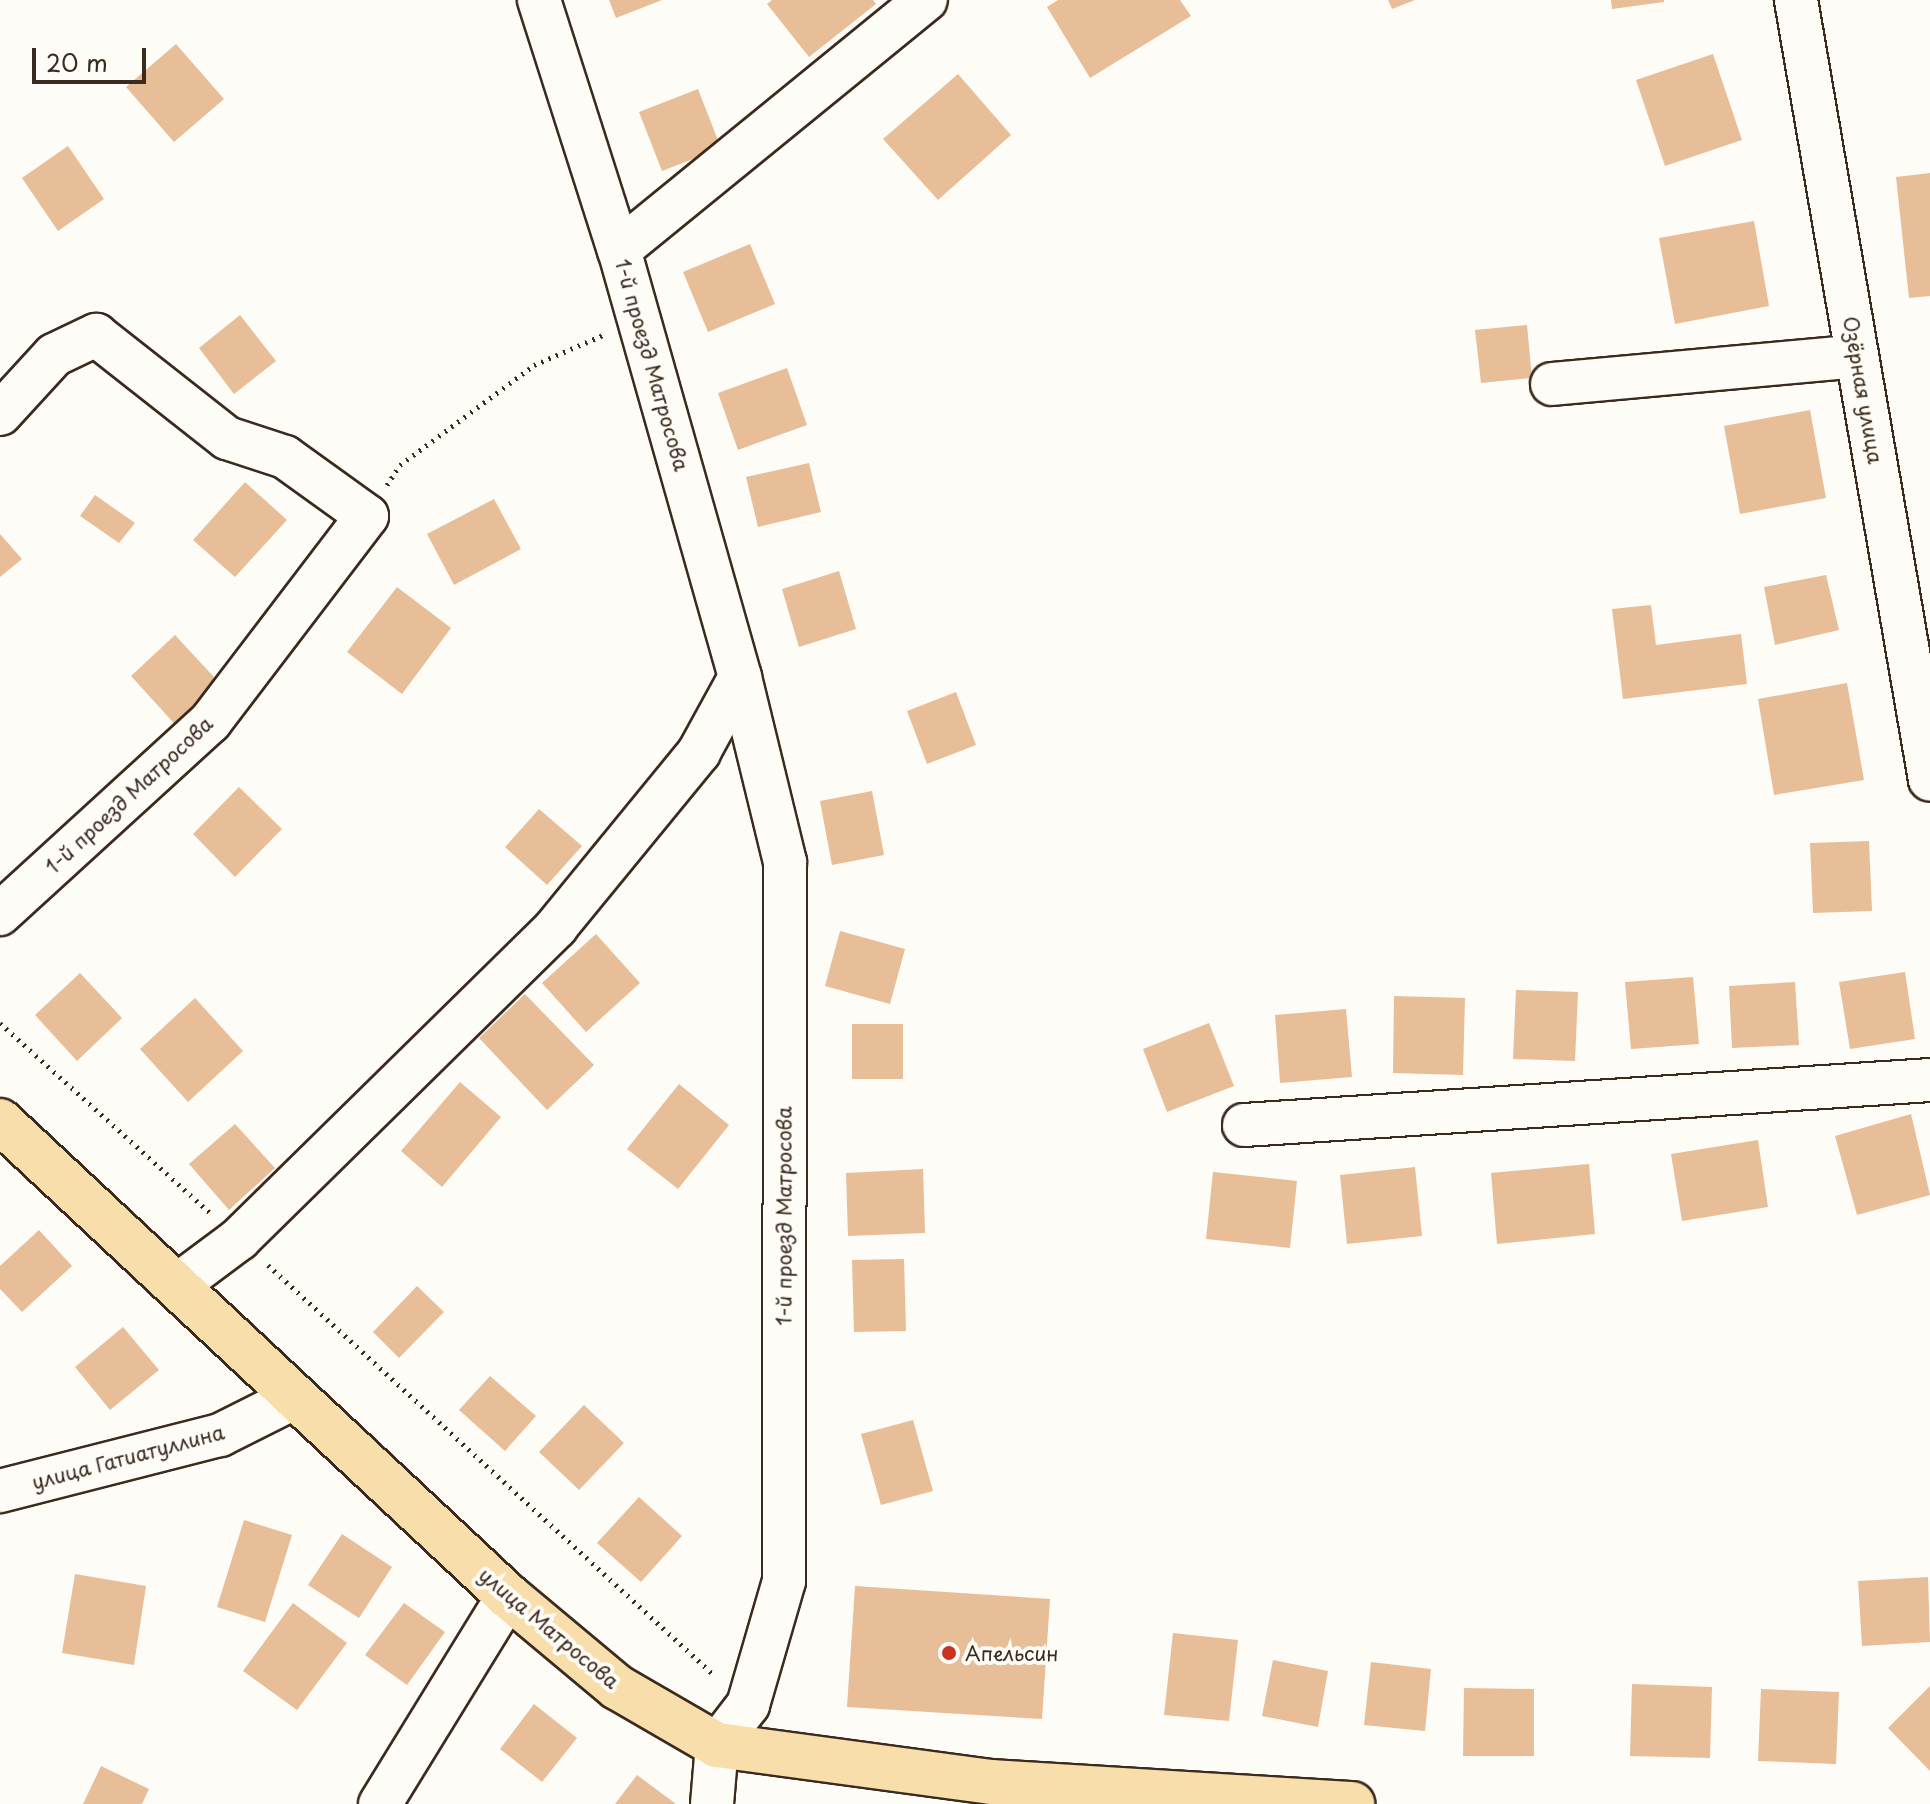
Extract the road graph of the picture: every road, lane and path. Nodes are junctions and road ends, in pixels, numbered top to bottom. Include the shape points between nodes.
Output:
1 (539, 0) edge
2 (926, 0) edge
3 (1796, 0) edge
4 (619, 250) junction
5 (638, 319) junction
6 (1857, 356) junction
7 (1552, 384) dead end
8 (0, 414) edge
9 (367, 516) junction
10 (740, 677) junction
11 (1930, 780) edge
12 (0, 914) edge
13 (0, 1023) edge
14 (1930, 1080) edge
15 (0, 1121) edge
16 (1244, 1125) dead end
17 (239, 1239) junction
18 (176, 1286) junction
19 (296, 1397) junction
20 (0, 1491) edge
21 (508, 1596) junction
22 (748, 1705) junction
23 (717, 1745) junction
24 (380, 1804) edge
25 (712, 1804) edge
26 (1352, 1804) edge

1 - 4 street
2 - 4 street, 1-й проезд Матросова
3 - 6 street, Озёрная улица
4 - 5 street, 1-й проезд Матросова
5 - 9 path via 534,365 400,465
5 - 10 street, 1-й проезд Матросова
6 - 7 street
6 - 11 street, Озёрная улица
8 - 9 street via 54,355 96,335 227,438 285,457
9 - 12 street, 1-й проезд Матросова via 210,722
10 - 17 street via 699,752 556,927
10 - 22 street, 1-й проезд Матросова via 785,862 784,1581
13 - 17 path
14 - 16 street
15 - 18 main road, улица Матросова
17 - 18 street
17 - 22 path
18 - 19 main road, улица Матросова
19 - 20 street, улица Гатиатуллина via 220,1435
19 - 21 main road, улица Матросова
21 - 23 main road, улица Матросова via 617,1687
21 - 24 street
22 - 23 street, 1-й проезд Матросова
23 - 25 street
23 - 26 main road, улица Матросова via 992,1782

